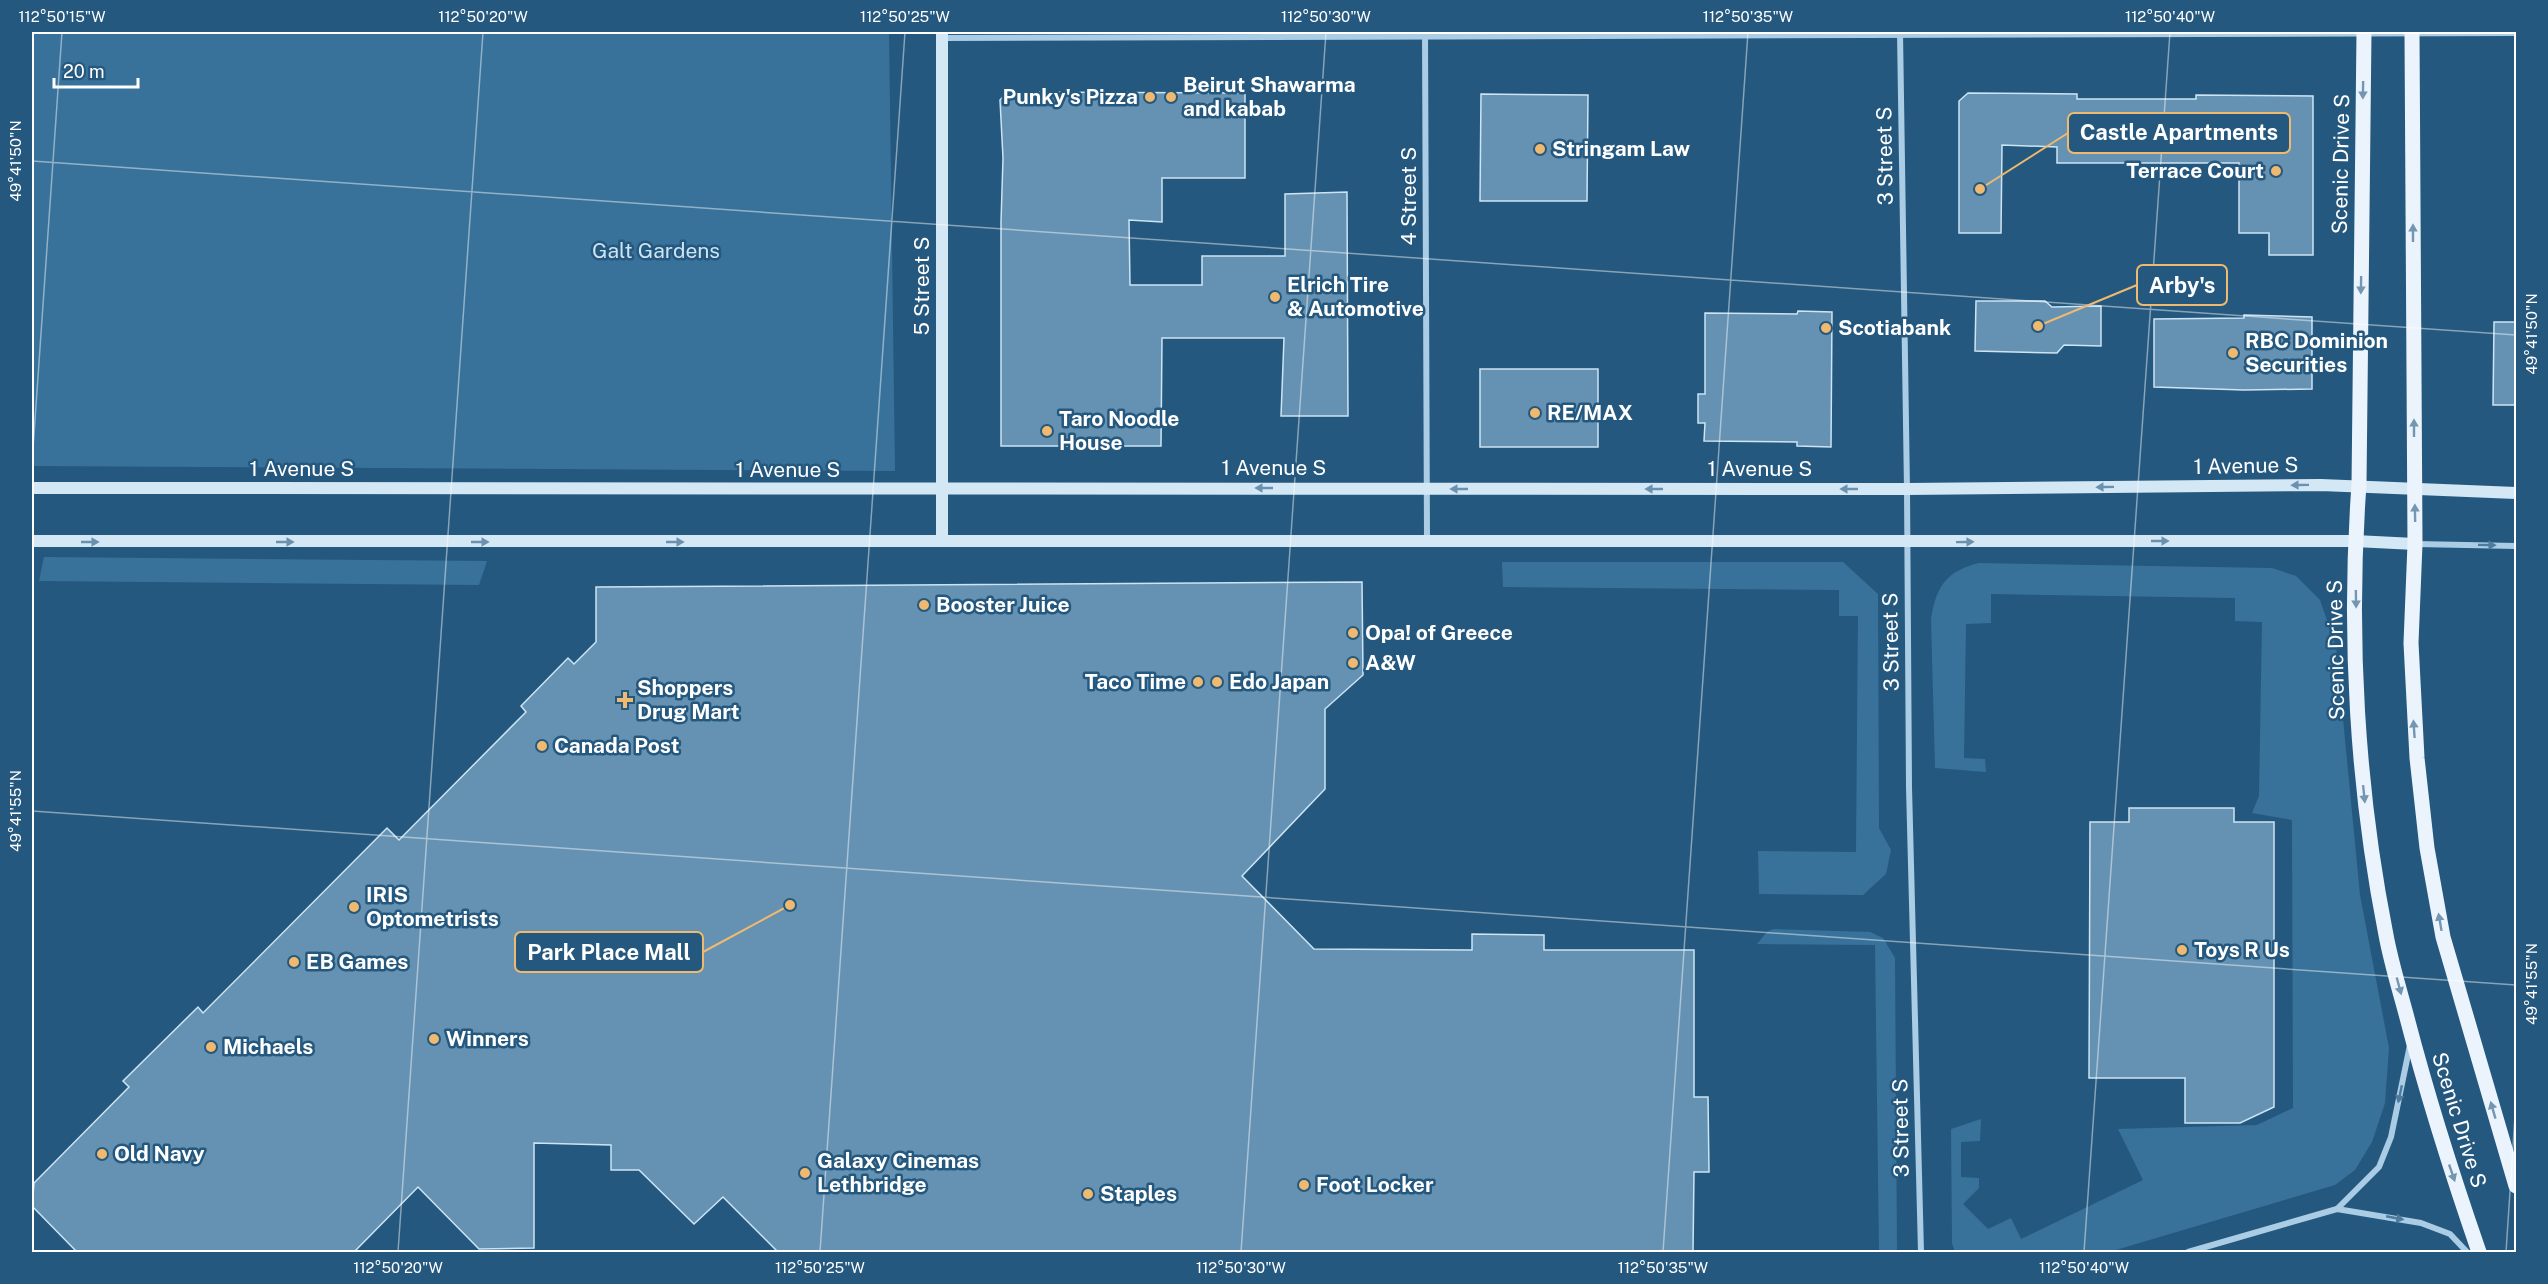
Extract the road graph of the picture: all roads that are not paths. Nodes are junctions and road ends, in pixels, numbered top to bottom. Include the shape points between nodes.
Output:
1 (2364, 32) edge
2 (2412, 32) edge
3 (2517, 33) edge
4 (1900, 34) edge
5 (942, 35) edge
6 (1425, 35) edge
7 (2358, 485) junction
8 (2415, 487) junction
9 (32, 488) edge
10 (941, 489) junction
11 (1427, 489) junction
12 (1907, 489) junction
13 (2517, 493) edge
14 (1427, 540) junction
15 (32, 541) edge
16 (942, 541) junction
17 (2355, 541) junction
18 (1906, 542) junction
19 (2415, 544) junction
20 (2517, 546) edge
21 (2412, 1037) junction
22 (2517, 1186) edge
23 (2337, 1209) junction
24 (1921, 1252) edge
25 (2188, 1252) edge
26 (2467, 1252) edge
27 (2479, 1252) edge

1 - 2 street
1 - 4 street
1 -> 7 main road, Scenic Drive S
2 - 3 street
8 -> 2 main road, Scenic Drive S
4 - 6 street
4 - 12 street, 3 Street S
5 - 6 street
5 - 10 street, 5 Street S
6 - 11 street, 4 Street S
7 - 8 street, 1 Avenue S
7 -> 12 street, 1 Avenue S
7 - 17 main road, Scenic Drive S
8 - 13 street, 1 Avenue S
19 -> 8 main road, Scenic Drive S
9 - 10 street, 1 Avenue S
11 -> 10 street, 1 Avenue S
10 - 16 street, 5 Street S
12 -> 11 street, 1 Avenue S
11 - 14 street, 4 Street S
12 - 18 street, 3 Street S
14 - 16 street
14 - 18 street
15 -> 16 street
18 -> 17 street
17 - 19 street
17 -> 21 main road, Scenic Drive S via 2358,734 2370,843 2386,938
18 - 24 street, 3 Street S
19 -> 20 street
22 -> 19 main road, Scenic Drive S via 2443,937 2427,848 2412,701 2410,644
21 -> 23 street via 2391,1137 2379,1167
21 -> 27 main road, Scenic Drive S via 2442,1145
23 - 25 street
23 -> 26 street via 2421,1223 2450,1234

